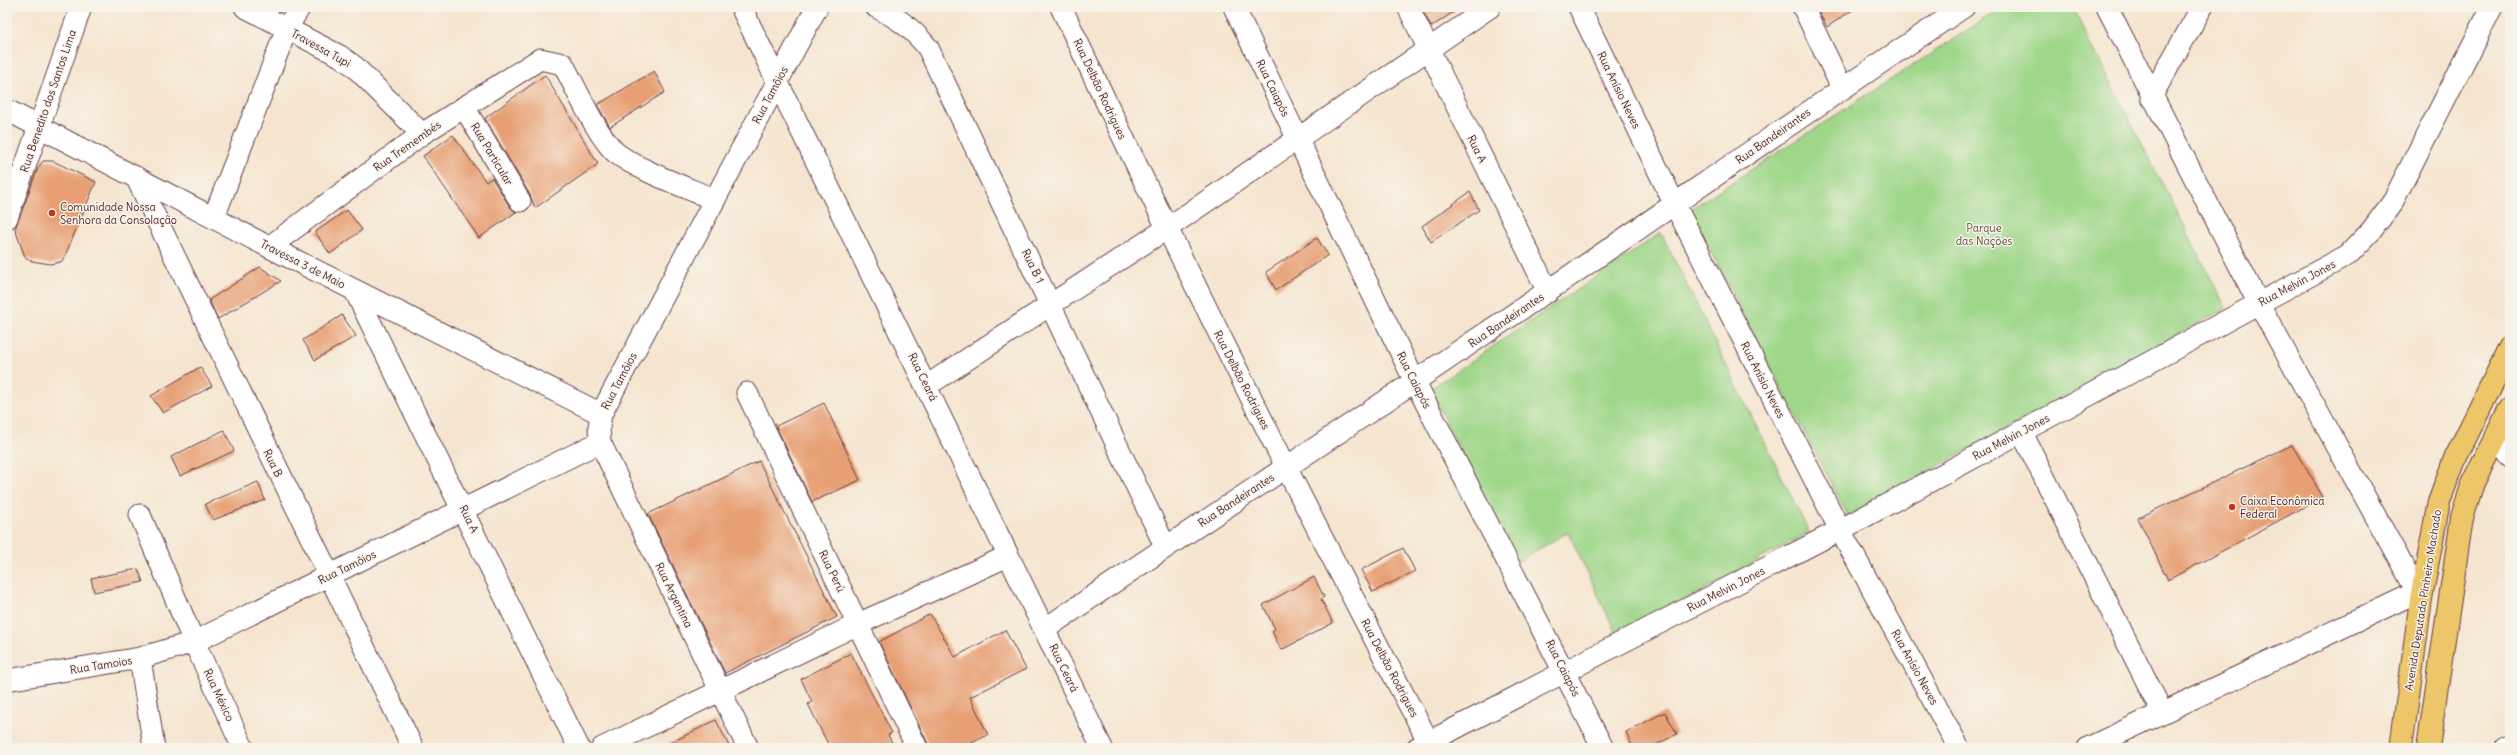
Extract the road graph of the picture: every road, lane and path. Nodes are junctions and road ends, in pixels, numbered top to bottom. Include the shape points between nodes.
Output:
1 (81, 7) edge
2 (245, 7) edge
3 (300, 7) edge
4 (741, 7) edge
5 (817, 7) edge
6 (876, 7) edge
7 (1061, 7) edge
8 (1234, 7) edge
9 (1408, 7) edge
10 (1490, 7) edge
11 (1579, 7) edge
12 (1803, 7) edge
13 (1964, 7) edge
14 (2107, 7) edge
15 (2202, 7) edge
16 (2492, 7) edge
17 (287, 28) junction
18 (1428, 48) junction
19 (777, 82) junction
20 (1842, 88) junction
21 (2151, 97) junction
22 (464, 107) junction
23 (7, 110) edge
24 (40, 126) junction
25 (422, 134) junction
26 (1297, 139) junction
27 (136, 176) junction
28 (715, 200) junction
29 (520, 201) dead end
30 (1675, 205) junction
31 (214, 217) junction
32 (7, 218) edge
33 (1166, 229) junction
34 (269, 247) junction
35 (356, 291) junction
36 (1548, 292) junction
37 (1051, 303) junction
38 (2259, 304) junction
39 (2510, 347) edge
40 (1415, 382) junction
41 (928, 386) junction
42 (747, 393) dead end
43 (2510, 408) edge
44 (601, 414) junction
45 (2021, 431) junction
46 (2495, 436) junction
47 (600, 442) junction
48 (2510, 458) edge
49 (1286, 468) junction
50 (464, 509) junction
51 (140, 515) dead end
52 (1840, 530) junction
53 (1165, 546) junction
54 (1008, 556) junction
55 (328, 576) junction
56 (2419, 596) junction
57 (858, 624) junction
58 (1045, 629) junction
59 (194, 642) junction
60 (140, 658) junction
61 (1565, 672) junction
62 (7, 680) edge
63 (720, 691) junction
64 (2162, 712) junction
65 (1426, 746) edge
66 (2510, 746) edge
67 (154, 748) edge
68 (243, 748) edge
69 (413, 748) edge
70 (580, 748) edge
71 (602, 748) edge
72 (748, 748) edge
73 (917, 748) edge
74 (1102, 748) edge
75 (1604, 748) edge
76 (1959, 748) edge
77 (2088, 748) edge
78 (2401, 748) edge
79 (2428, 748) edge
80 (2506, 748) edge

1 - 24 street, Rua Benedito dos Santos Lima
2 - 17 street, Travessa Tupi
3 - 17 street
4 - 19 street, Rua Ceará
5 - 19 street, Rua Tamôios
6 - 37 street, Rua B 1 via 915,31 928,48
7 - 33 street, Rua Delbão Rodrigues
8 - 26 street, Rua Caiapós
9 - 18 street, Rua A
10 - 18 street
11 - 30 street, Rua Anísio Neves
12 - 20 street
13 - 20 street, Rua Bandeirantes
14 - 21 street
15 - 21 street
16 - 38 street, Rua Melvin Jones via 2392,203 2371,231 2348,255
17 - 25 street, Travessa Tupi via 354,66
17 - 31 street
18 - 26 street
18 - 36 street, Rua A
19 - 28 street, Rua Tamôios
19 - 41 street, Rua Ceará
20 - 30 street, Rua Bandeirantes
21 - 38 street
22 - 25 street, Rua Tremembés
22 - 28 street, Rua Tremembés via 540,59 563,64 603,137 616,152 632,162
22 - 29 street, Rua Particular
23 - 24 street, Travessa 3 de Maio
24 - 27 street, Travessa 3 de Maio
24 - 32 street, Rua Benedito dos Santos Lima
25 - 34 street, Rua Tremembés
26 - 33 street
26 - 40 street, Rua Caiapós
27 - 31 street, Travessa 3 de Maio
27 - 55 street, Rua B
28 - 44 street, Rua Tamôios
30 - 36 street, Rua Bandeirantes
30 - 52 street, Rua Anísio Neves
31 - 34 street, Travessa 3 de Maio
33 - 37 street
33 - 49 street, Rua Delbão Rodrigues
34 - 35 street, Travessa 3 de Maio
35 - 44 street, Travessa 3 de Maio
35 - 50 street, Rua A
36 - 40 street, Rua Bandeirantes
37 - 41 street
37 - 53 street, Rua B 1
38 - 45 street, Rua Melvin Jones
38 - 56 street
39 - 56 main road, Avenida Deputado Pinheiro Machado via 2446,481
40 - 49 street, Rua Bandeirantes
40 - 61 street, Rua Caiapós
41 - 54 street, Rua Ceará
42 - 57 street, Rua Perú
43 - 46 main road
44 - 47 street, Rua Tamôios
45 - 52 street, Rua Melvin Jones
45 - 64 street
46 - 48 street
46 - 79 main road via 2473,483 2462,517
47 - 50 street, Rua Tamôios
47 - 63 street, Rua Argentina
49 - 53 street, Rua Bandeirantes
49 - 65 street, Rua Delbão Rodrigues
50 - 55 street, Rua Tamôios
50 - 70 street, Rua A
51 - 59 street, Rua México
52 - 61 street, Rua Melvin Jones
52 - 76 street, Rua Anísio Neves
53 - 58 street, Rua Bandeirantes
54 - 57 street
54 - 58 street, Rua Ceará
55 - 59 street, Rua Tamôios
55 - 69 street, Rua B
56 - 64 street
56 - 78 main road, Avenida Deputado Pinheiro Machado
57 - 63 street
57 - 73 street, Rua Perú
58 - 74 street, Rua Ceará
59 - 60 street, Rua Tamoios
59 - 68 street, Rua México
60 - 62 street, Rua Tamoios
60 - 67 street
61 - 65 street, Rua Melvin Jones
61 - 75 street, Rua Caiapós
63 - 71 street
63 - 72 street, Rua Argentina
64 - 77 street
66 - 80 street

